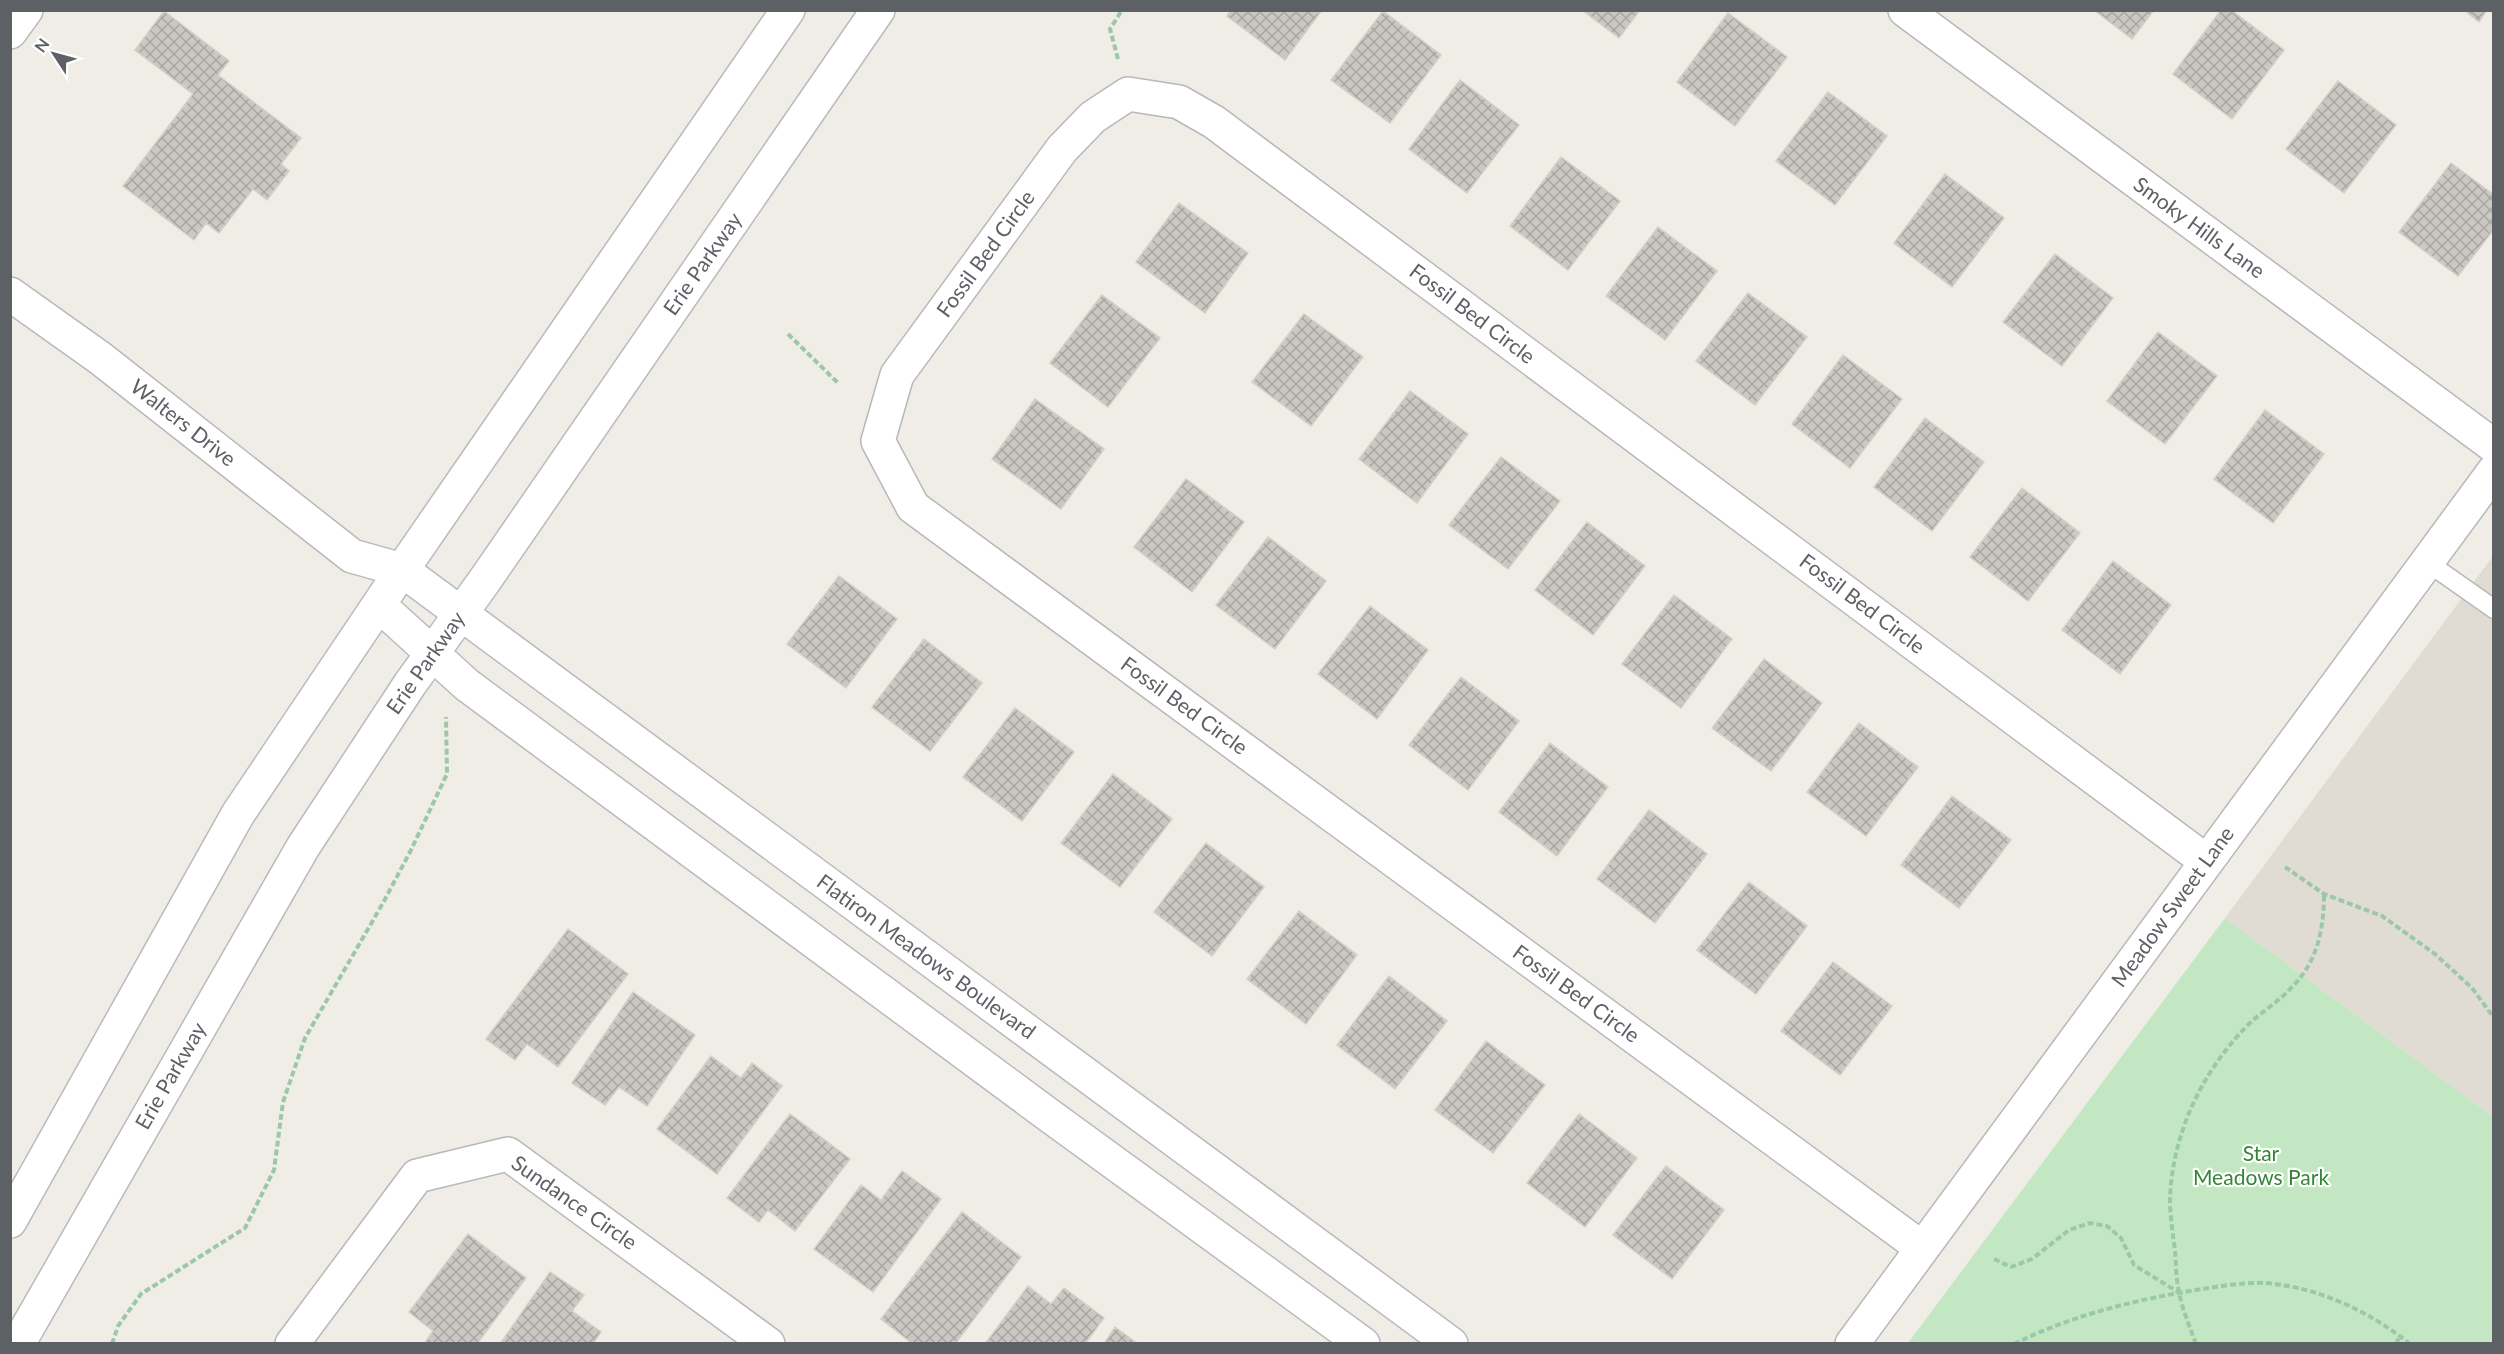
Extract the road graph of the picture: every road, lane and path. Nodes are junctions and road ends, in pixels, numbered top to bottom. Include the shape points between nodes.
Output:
1 (26, 10) edge
2 (788, 10) edge
3 (878, 10) edge
4 (1122, 10) edge
5 (1905, 10) edge
6 (10, 32) edge
7 (1128, 94) junction
8 (10, 294) edge
9 (788, 334) dead end
10 (838, 383) dead end
11 (2493, 446) edge
12 (2493, 471) edge
13 (352, 556) junction
14 (2427, 562) junction
15 (402, 570) junction
16 (379, 605) junction
17 (2493, 609) edge
18 (460, 614) junction
19 (432, 653) junction
20 (446, 717) dead end
21 (2206, 861) junction
22 (2285, 867) dead end
23 (2324, 894) junction
24 (2493, 1018) edge
25 (10, 1221) edge
26 (1922, 1248) junction
27 (1994, 1259) dead end
28 (2179, 1293) junction
29 (2400, 1336) junction
30 (18, 1344) edge
31 (112, 1344) edge
32 (292, 1344) edge
33 (768, 1344) edge
34 (1363, 1344) edge
35 (1451, 1344) edge
36 (1852, 1344) edge
37 (2014, 1344) edge
38 (2196, 1344) edge
39 (2396, 1344) edge
40 (2410, 1344) edge

1 - 6 street
2 - 15 street
3 - 18 street, Erie Parkway
4 - 7 path via 1110,29
5 - 11 street, Smoky Hills Lane
7 - 21 street, Fossil Bed Circle via 1179,102 1214,122
7 - 26 street, Fossil Bed Circle via 1093,117 1062,150 897,375 878,441 913,507
8 - 13 street, Walters Drive via 100,358
9 - 10 path
12 - 14 street, Meadow Sweet Lane
13 - 15 street, Walters Drive
13 - 16 street, Walters Drive
14 - 17 lane
14 - 21 street, Meadow Sweet Lane
15 - 16 street
15 - 18 street, Flatiron Meadows Boulevard
16 - 19 street
16 - 25 street via 238,814
18 - 19 street, Erie Parkway
18 - 35 street, Flatiron Meadows Boulevard
19 - 30 street, Erie Parkway via 303,847
19 - 34 street via 467,685
20 - 31 path via 447,774 388,894 305,1038 283,1102 274,1170 245,1228 141,1294 118,1326
21 - 26 street, Meadow Sweet Lane
22 - 23 path
23 - 24 path via 2382,916 2436,954 2472,988
23 - 28 path via 2324,923 2307,968 2293,987 2225,1050 2189,1111 2175,1156 2170,1201
26 - 36 street, Meadow Sweet Lane
27 - 28 path via 2011,1267 2032,1259 2069,1230 2090,1223 2107,1226 2121,1238 2134,1265
28 - 29 path via 2264,1283 2293,1287 2322,1294 2374,1317
28 - 37 path via 2045,1328
28 - 38 path
29 - 39 path
29 - 40 path
32 - 33 street, Sundance Circle via 417,1176 508,1154

